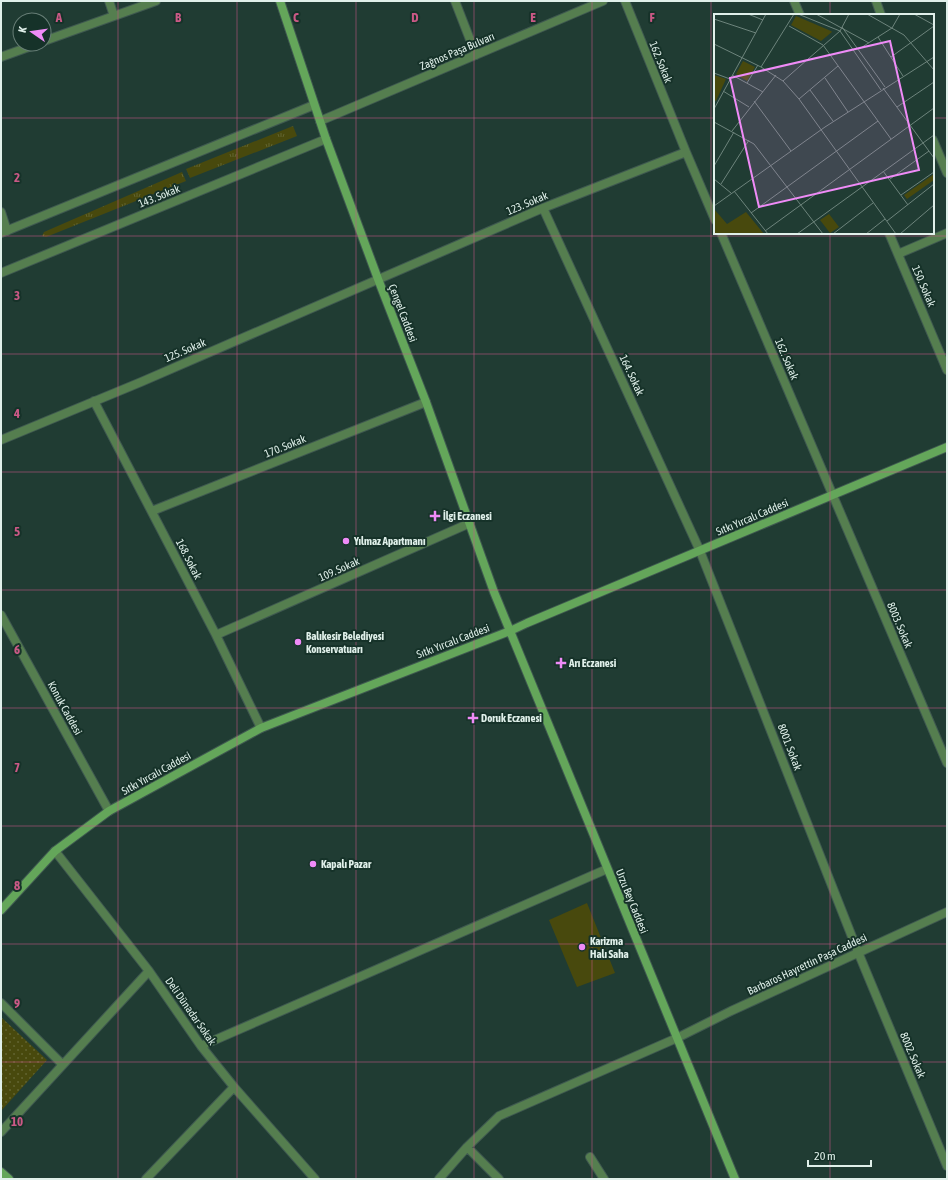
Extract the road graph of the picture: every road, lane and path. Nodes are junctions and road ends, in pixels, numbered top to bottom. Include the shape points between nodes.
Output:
1 (109, 1) edge
2 (156, 1) edge
3 (280, 1) edge
4 (455, 1) edge
5 (603, 1) edge
6 (625, 1) edge
7 (794, 1) edge
8 (876, 1) edge
9 (800, 14) edge
10 (881, 14) edge
11 (114, 16) junction
12 (52, 38) edge
13 (15, 52) edge
14 (476, 55) junction
15 (1, 57) edge
16 (314, 105) junction
17 (320, 121) junction
18 (326, 139) junction
19 (934, 142) edge
20 (686, 152) junction
21 (947, 174) edge
22 (543, 208) junction
23 (1, 212) edge
24 (714, 218) edge
25 (4, 232) edge
26 (947, 233) edge
27 (720, 234) edge
28 (889, 234) edge
29 (898, 254) junction
30 (1, 272) edge
31 (378, 279) junction
32 (947, 370) edge
33 (94, 401) junction
34 (426, 402) junction
35 (1, 440) edge
36 (947, 447) edge
37 (833, 494) junction
38 (152, 511) junction
39 (470, 523) junction
40 (700, 551) junction
41 (1, 615) edge
42 (510, 631) junction
43 (216, 635) junction
44 (261, 728) junction
45 (947, 764) edge
46 (109, 811) junction
47 (55, 851) junction
48 (607, 869) junction
49 (1, 910) edge
50 (947, 912) edge
51 (858, 952) junction
52 (149, 971) junction
53 (1, 1002) edge
54 (677, 1038) junction
55 (201, 1046) junction
56 (62, 1064) junction
57 (234, 1087) junction
58 (1, 1132) edge
59 (467, 1147) junction
60 (590, 1157) dead end
61 (947, 1166) edge
62 (1, 1172) edge
63 (9, 1179) edge
64 (146, 1179) edge
65 (316, 1179) edge
66 (439, 1179) edge
67 (500, 1179) edge
68 (604, 1179) edge
69 (735, 1179) edge

1 - 11 street
2 - 11 street
3 - 16 main road, Çengel Caddesi
4 - 14 street
5 - 14 street, Zağnos Paşa Bulvarı
6 - 20 street, 162. Sokak
7 - 9 street
8 - 10 street
11 - 12 street
13 - 15 street
14 - 17 street, Zağnos Paşa Bulvarı
16 - 17 main road, Çengel Caddesi
16 - 25 street
17 - 18 main road, Çengel Caddesi
18 - 30 street, 143. Sokak
18 - 31 main road, Çengel Caddesi
19 - 21 street
20 - 22 street, 123. Sokak
20 - 24 street, 162. Sokak
22 - 31 street, 123. Sokak
22 - 40 street, 164. Sokak
23 - 25 street
26 - 29 street
27 - 37 street, 162. Sokak
28 - 29 street, 150. Sokak
29 - 32 street, 150. Sokak
31 - 33 street, 125. Sokak
31 - 34 main road, Çengel Caddesi
33 - 35 street, 125. Sokak
33 - 38 street, 168. Sokak
34 - 38 street, 170. Sokak
34 - 39 main road, Çengel Caddesi
36 - 37 main road, Sıtkı Yırcalı Caddesi
37 - 40 main road, Sıtkı Yırcalı Caddesi
37 - 45 street, 8003. Sokak
38 - 43 street, 168. Sokak
39 - 42 main road, Çengel Caddesi
39 - 43 street, 109. Sokak
40 - 42 main road, Sıtkı Yırcalı Caddesi
40 - 51 street, 8001. Sokak
41 - 46 street, Konuk Caddesi
42 - 44 main road, Sıtkı Yırcalı Caddesi
42 - 48 main road, Urzu Bey Caddesi
43 - 44 street, 168. Sokak
44 - 46 main road, Sıtkı Yırcalı Caddesi
46 - 47 main road, Sıtkı Yırcalı Caddesi
47 - 49 main road, Sıtkı Yırcalı Caddesi
47 - 52 street, Deli Dünadar Sokak
48 - 54 main road, Urzu Bey Caddesi
48 - 55 street
50 - 51 street, Barbaros Hayrettin Paşa Caddesi
51 - 54 street, Barbaros Hayrettin Paşa Caddesi
51 - 61 street, 8002. Sokak
52 - 55 street, Deli Dünadar Sokak
52 - 56 street
53 - 56 street
54 - 59 street, Barbaros Hayrettin Paşa Caddesi via 499,1116
54 - 69 main road, Urzu Bey Caddesi
55 - 57 street, Deli Dünadar Sokak
56 - 58 street
57 - 64 street
57 - 65 street, Deli Dünadar Sokak
59 - 66 street, Barbaros Hayrettin Paşa Caddesi
59 - 67 street
60 - 68 street
62 - 63 main road

